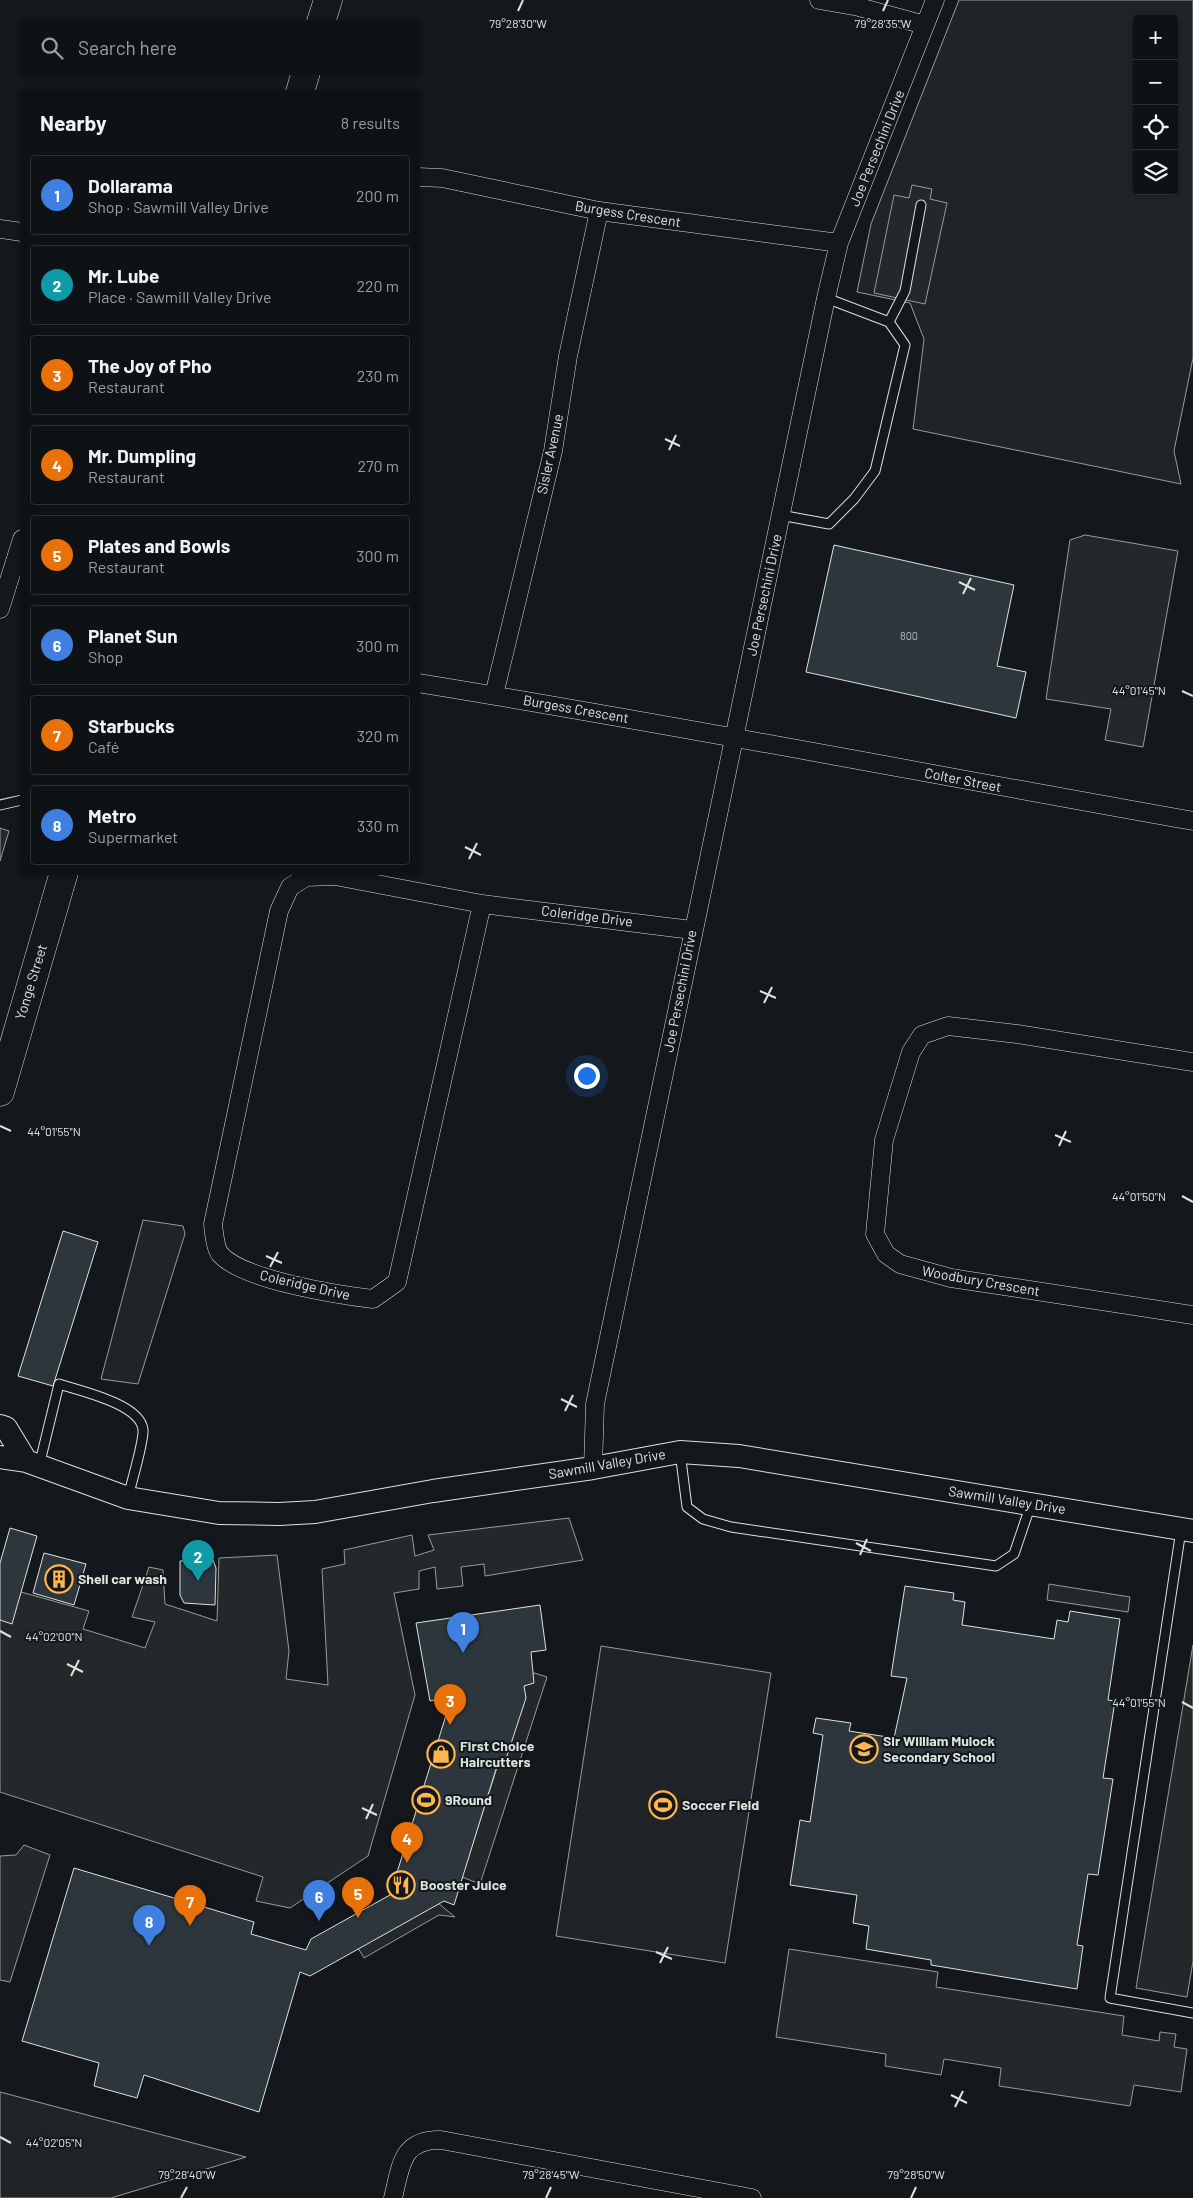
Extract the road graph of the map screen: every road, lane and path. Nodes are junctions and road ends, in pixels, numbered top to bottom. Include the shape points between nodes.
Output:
1 (328, 0) edge
2 (819, 0) edge
3 (935, 0) edge
4 (322, 20) edge
5 (925, 26) junction
6 (305, 75) edge
7 (301, 90) edge
8 (420, 177) edge
9 (922, 205) dead end
10 (599, 211) junction
11 (0, 229) edge
12 (20, 232) edge
13 (839, 243) junction
14 (826, 298) junction
15 (889, 322) junction
16 (780, 515) junction
17 (20, 545) edge
18 (0, 608) edge
19 (420, 683) edge
20 (494, 695) junction
21 (734, 736) junction
22 (20, 800) edge
23 (0, 805) edge
24 (1193, 820) edge
25 (63, 875) edge
26 (482, 904) junction
27 (692, 930) junction
28 (1193, 1062) edge
29 (0, 1092) edge
30 (1193, 1315) edge
31 (0, 1426) edge
32 (680, 1452) junction
33 (0, 1457) edge
34 (32, 1464) junction
35 (593, 1468) junction
36 (128, 1498) junction
37 (1031, 1504) junction
38 (1187, 1530) edge
39 (1193, 2012) edge
40 (393, 2198) edge
41 (752, 2198) edge

1 - 4 main road
2 - 5 street via 859,7
3 - 5 street, Joe Persechini Drive
5 - 13 street, Joe Persechini Drive
6 - 7 main road
8 - 10 street, Burgess Crescent via 442,178
9 - 15 lane via 905,290
10 - 13 street, Burgess Crescent
10 - 20 street, Sisler Avenue via 568,356 553,451
11 - 12 street
13 - 14 street, Joe Persechini Drive
14 - 15 lane
14 - 16 street, Joe Persechini Drive
15 - 16 lane, Joe Persechini Drive via 905,345 875,471 829,524
16 - 21 street, Joe Persechini Drive
17 - 18 street
19 - 20 street, Burgess Crescent
20 - 21 street, Burgess Crescent
21 - 24 street, Colter Street
21 - 27 street, Joe Persechini Drive
22 - 23 lane
25 - 29 main road, Yonge Street via 11,1035
26 - 26 street, Coleridge Drive via 335,876 306,877 290,887 279,911 213,1224 220,1253 231,1262 261,1277 363,1298 373,1299 398,1282
26 - 27 street, Coleridge Drive
27 - 35 street, Joe Persechini Drive via 595,1404
28 - 30 street, Woodbury Crescent via 948,1026 922,1035 912,1052 884,1140 875,1234 886,1254 900,1264 951,1278
31 - 34 street via 6,1428
32 - 35 street, Sawmill Valley Drive
32 - 37 street, Sawmill Valley Drive via 739,1456
32 - 37 lane via 687,1507 703,1518 750,1530 996,1566 1014,1554
33 - 34 street, Sawmill Valley Drive
34 - 36 street, Sawmill Valley Drive
34 - 36 lane via 59,1384 119,1405 138,1417 143,1430
35 - 36 street, Sawmill Valley Drive via 315,1512 219,1512
37 - 38 street, Sawmill Valley Drive
38 - 39 lane via 1110,1998
40 - 41 street via 402,2161 411,2148 425,2140 441,2140

